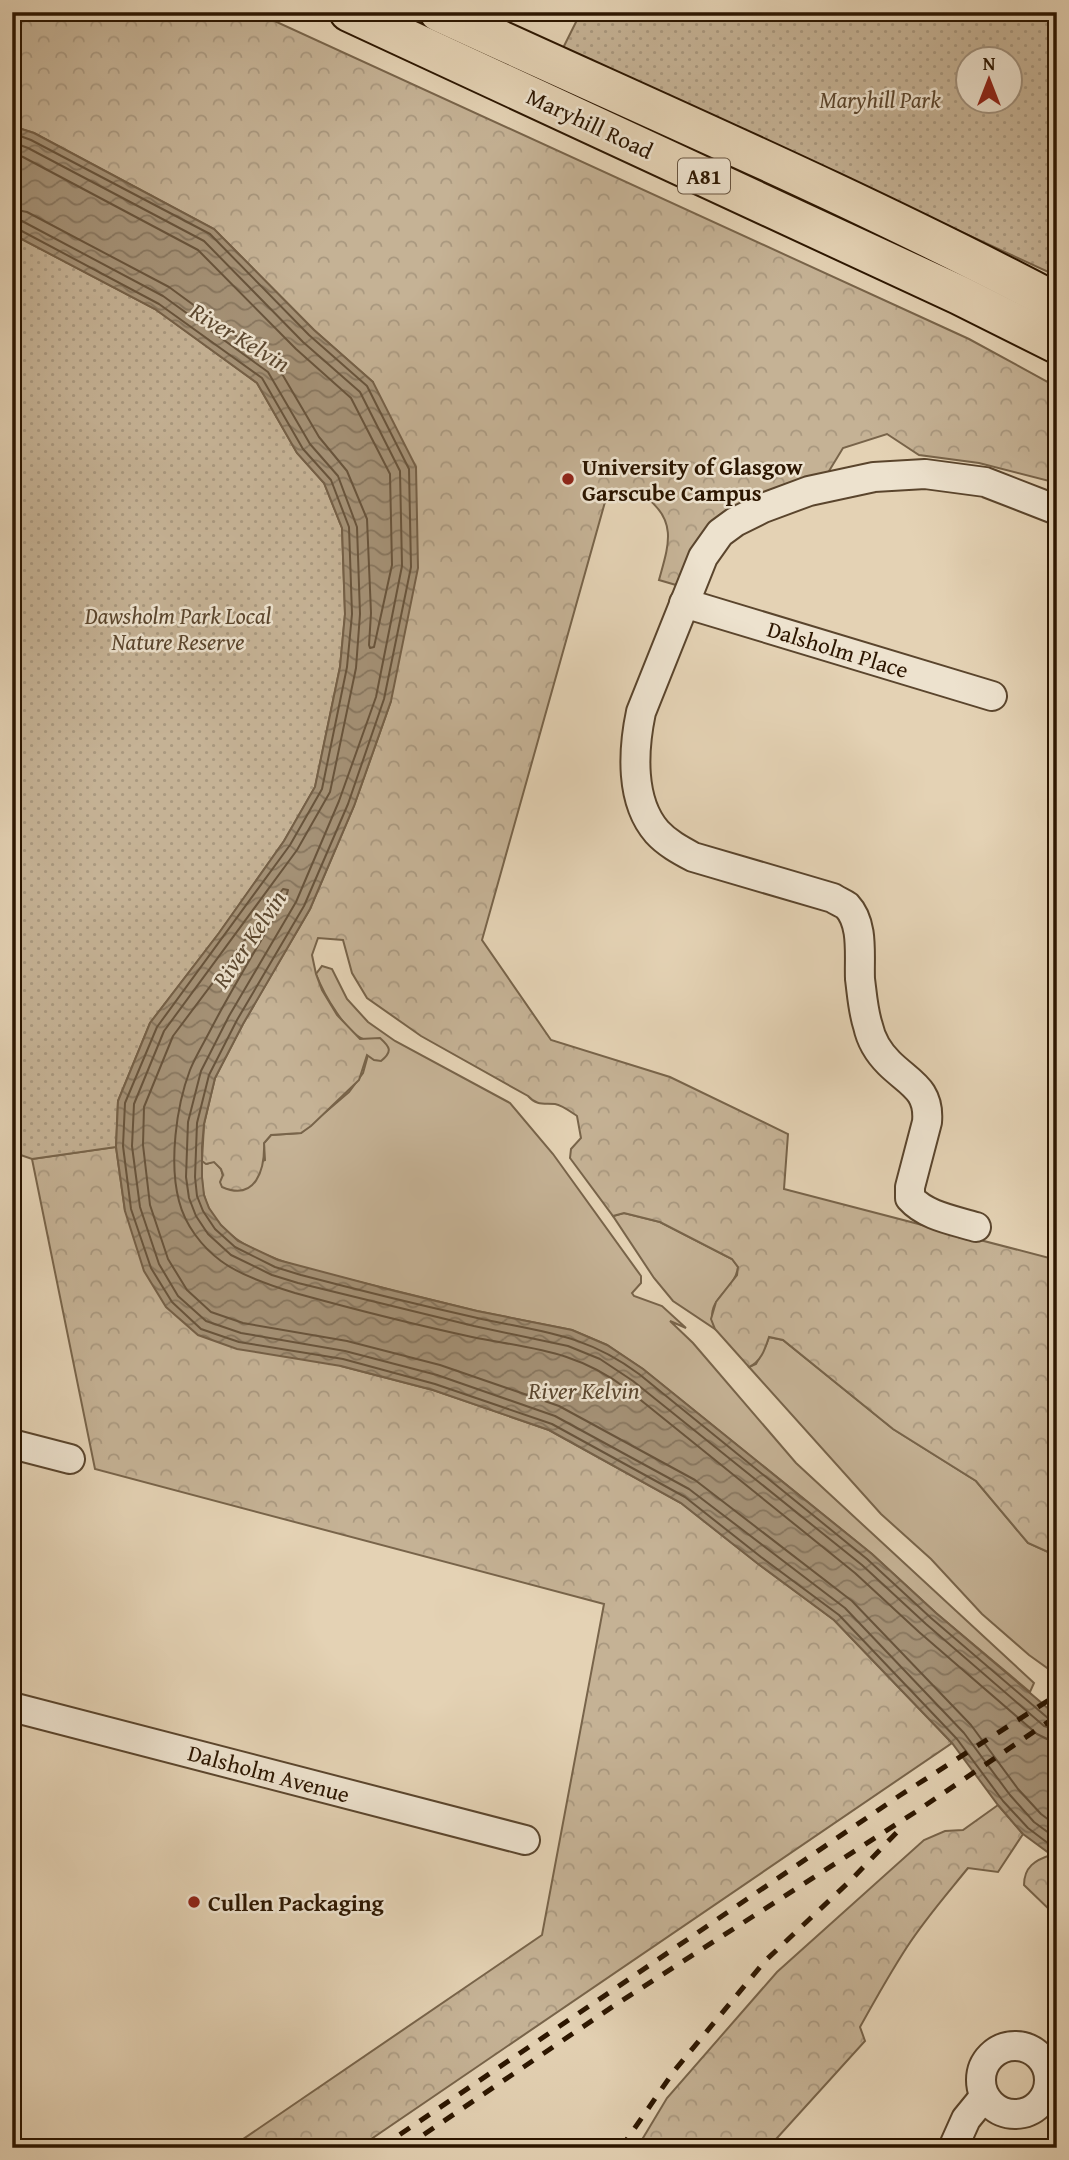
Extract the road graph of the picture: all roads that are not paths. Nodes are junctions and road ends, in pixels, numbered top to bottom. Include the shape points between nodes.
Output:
1 (349, 12) edge
2 (439, 12) edge
3 (573, 74) junction
4 (556, 108) junction
5 (1057, 303) edge
6 (1057, 344) edge
7 (1057, 510) edge
8 (684, 603) junction
9 (992, 696) dead end
10 (976, 1227) dead end
11 (12, 1444) edge
12 (70, 1459) dead end
13 (12, 1707) edge
14 (525, 1840) dead end
15 (984, 2097) junction
16 (1048, 2109) edge
17 (953, 2148) edge

1 - 4 main road, Maryhill Road / A81
2 - 3 main road, Maryhill Road / A81
3 - 4 main road
3 - 5 main road, Maryhill Road / A81 via 955,250
4 - 6 main road, Maryhill Road / A81
7 - 8 street via 985,482 925,474 874,477 809,491 763,508 720,533 703,557
8 - 9 street, Dalsholm Place
8 - 10 street via 635,738 638,790 646,813 657,831 692,857 846,905 858,933 864,1007 874,1044 916,1085 928,1111 910,1198 928,1212
11 - 12 street
13 - 14 street, Dalsholm Avenue
15 - 16 street via 1009,2114
15 - 16 street via 981,2072 986,2061 1007,2046 1019,2046 1041,2057 1047,2068
15 - 17 street via 965,2119

